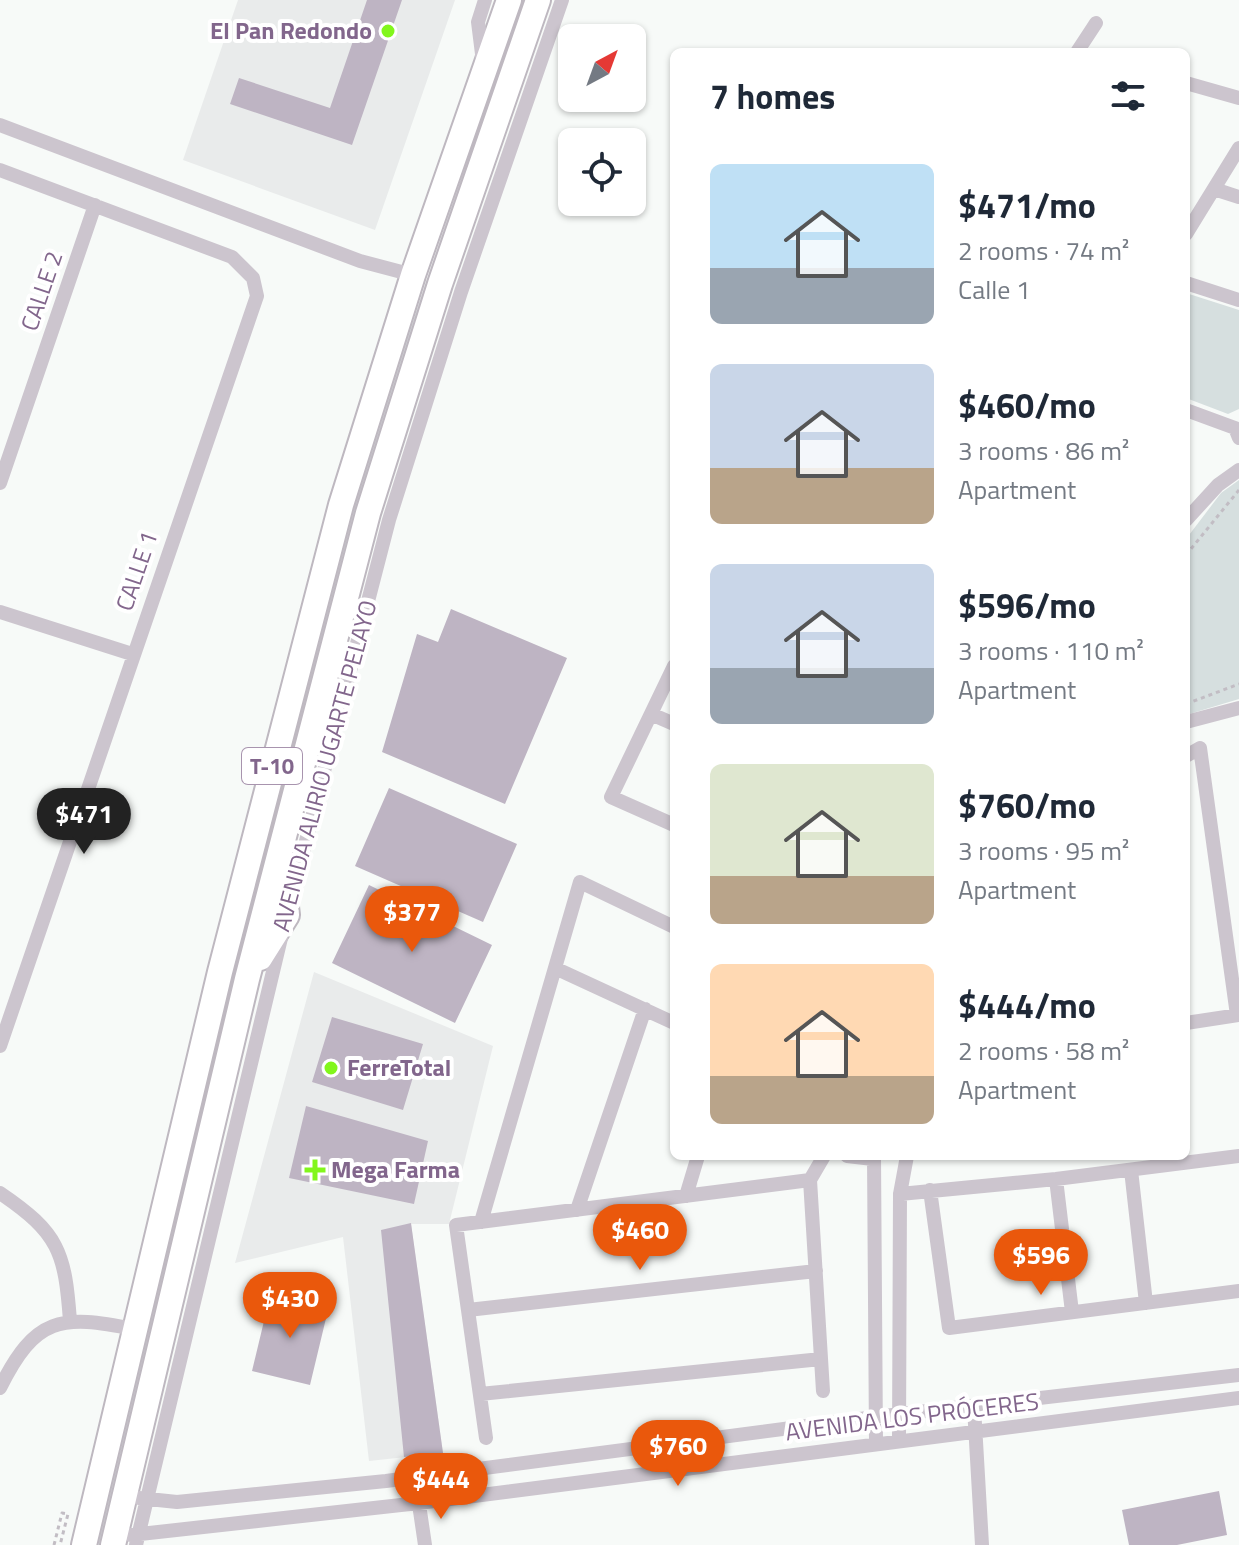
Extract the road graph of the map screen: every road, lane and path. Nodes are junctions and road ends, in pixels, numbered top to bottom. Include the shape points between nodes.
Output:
1 (485, 0) edge
2 (509, 0) edge
3 (538, 0) edge
4 (562, 0) edge
5 (1096, 23) dead end
6 (1081, 48) edge
7 (484, 71) junction
8 (1190, 84) edge
9 (1239, 98) edge
10 (0, 125) edge
11 (1239, 148) edge
12 (0, 170) edge
13 (1214, 189) junction
14 (1239, 197) edge
15 (95, 205) junction
16 (1190, 228) edge
17 (413, 275) junction
18 (1190, 284) edge
19 (1239, 300) edge
20 (1190, 412) edge
21 (1238, 431) edge
22 (1239, 470) edge
23 (0, 483) edge
24 (1239, 490) edge
25 (1190, 516) edge
26 (1190, 550) edge
27 (0, 612) edge
28 (132, 654) junction
29 (670, 674) edge
30 (1239, 684) edge
31 (1190, 702) edge
32 (1239, 708) edge
33 (651, 714) junction
34 (1190, 721) edge
35 (670, 722) edge
36 (1190, 754) edge
37 (670, 823) edge
38 (279, 852) junction
39 (287, 915) junction
40 (670, 925) edge
41 (557, 969) junction
42 (247, 979) junction
43 (645, 1009) junction
44 (1238, 1015) edge
45 (670, 1021) edge
46 (1190, 1022) edge
47 (0, 1046) edge
48 (1239, 1156) edge
49 (697, 1160) edge
50 (822, 1160) edge
51 (874, 1160) edge
52 (906, 1160) edge
53 (1131, 1170) junction
54 (1056, 1179) junction
55 (810, 1180) junction
56 (930, 1190) junction
57 (0, 1193) edge
58 (900, 1194) junction
59 (686, 1196) junction
60 (577, 1210) junction
61 (481, 1222) junction
62 (816, 1271) junction
63 (1239, 1291) edge
64 (1146, 1303) junction
65 (468, 1310) junction
66 (1072, 1312) junction
67 (70, 1321) junction
68 (134, 1329) junction
69 (821, 1359) junction
70 (1239, 1375) edge
71 (0, 1388) edge
72 (823, 1391) dead end
73 (480, 1394) junction
74 (1239, 1398) edge
75 (974, 1407) junction
76 (898, 1415) junction
77 (875, 1417) junction
78 (975, 1430) junction
79 (486, 1438) dead end
80 (899, 1440) junction
81 (876, 1443) junction
82 (415, 1477) junction
83 (285, 1490) junction
84 (135, 1497) junction
85 (419, 1503) junction
86 (287, 1518) junction
87 (125, 1540) edge
88 (54, 1545) edge
89 (60, 1545) edge
90 (84, 1545) edge
91 (425, 1545) edge
92 (982, 1545) edge

1 - 7 street, AVENIDA ALIRIO UGARTE PELAYO via 478,22
2 - 7 highway, AVENIDA ALIRIO UGARTE PELAYO / T-10
3 - 38 highway, AVENIDA ALIRIO UGARTE PELAYO / T-10 via 368,513
4 - 39 street, AVENIDA ALIRIO UGARTE PELAYO via 389,520
5 - 6 street
7 - 17 highway, AVENIDA ALIRIO UGARTE PELAYO / T-10
8 - 9 street
10 - 17 street via 360,261
11 - 13 street
12 - 15 street
13 - 14 street
13 - 16 street
15 - 23 street, CALLE 2
15 - 28 street, CALLE 1 via 232,257 257,289
17 - 68 highway, AVENIDA ALIRIO UGARTE PELAYO / T-10 via 341,505 302,652
18 - 19 street
20 - 21 street
22 - 25 street
24 - 26 path
27 - 28 street
28 - 47 street, CALLE 1
29 - 33 street
30 - 31 path
32 - 34 street
33 - 35 street
33 - 37 street via 611,797
36 - 44 street via 1200,748
38 - 39 highway
38 - 42 highway, AVENIDA ALIRIO UGARTE PELAYO / T-10
39 - 42 highway
39 - 84 street, AVENIDA ALIRIO UGARTE PELAYO
40 - 41 street via 580,882
41 - 43 street
41 - 61 street
42 - 84 highway, AVENIDA ALIRIO UGARTE PELAYO / T-10
43 - 45 street
43 - 60 street
44 - 46 street
48 - 53 street
49 - 59 street
50 - 55 street
51 - 77 street
52 - 58 street
53 - 54 street
53 - 64 street
54 - 56 street
54 - 66 street
55 - 59 street
55 - 62 street
56 - 58 street
56 - 66 street via 949,1328
57 - 67 street via 26,1212 58,1250
58 - 76 street
59 - 60 street
60 - 61 street
61 - 65 street via 456,1225
62 - 65 street
62 - 69 street
63 - 64 street
64 - 66 street
65 - 73 street
67 - 68 street
67 - 71 street via 38,1335
68 - 90 highway, AVENIDA ALIRIO UGARTE PELAYO / T-10
69 - 72 street
69 - 73 street
70 - 75 street, AVENIDA LOS PRÓCERES
73 - 79 street
74 - 78 street, AVENIDA LOS PRÓCERES
75 - 76 street, AVENIDA LOS PRÓCERES
75 - 78 street
76 - 77 street, AVENIDA LOS PRÓCERES
76 - 80 street
77 - 81 street
77 - 82 street, AVENIDA LOS PRÓCERES
78 - 80 street, AVENIDA LOS PRÓCERES
78 - 92 street
80 - 81 street, AVENIDA LOS PRÓCERES
81 - 85 street, AVENIDA LOS PRÓCERES
82 - 83 street, AVENIDA LOS PRÓCERES
82 - 85 street
83 - 84 street, AVENIDA LOS PRÓCERES via 177,1502
83 - 86 street
84 - 87 highway, AVENIDA ALIRIO UGARTE PELAYO / T-10
85 - 86 street, AVENIDA LOS PRÓCERES
85 - 91 street
86 - 87 street, AVENIDA LOS PRÓCERES
88 - 89 path via 62,1513 68,1514

